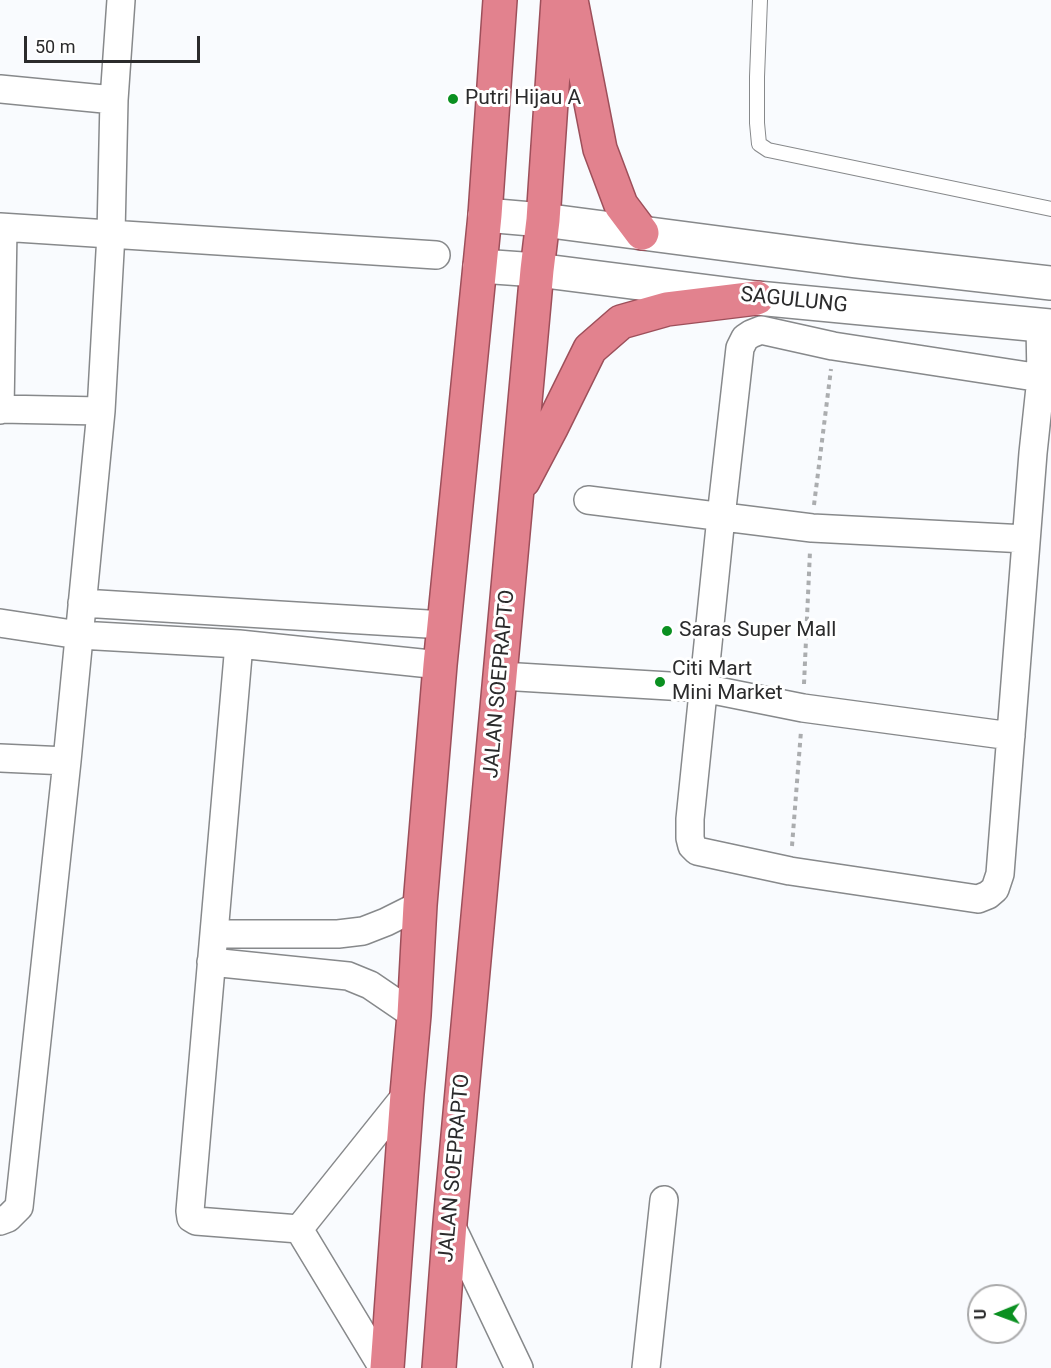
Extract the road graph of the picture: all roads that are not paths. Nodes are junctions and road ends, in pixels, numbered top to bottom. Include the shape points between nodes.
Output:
1 (121, 0) edge
2 (500, 0) edge
3 (558, 0) edge
4 (571, 0) edge
5 (760, 0) edge
6 (0, 89) edge
7 (114, 100) junction
8 (1051, 209) edge
9 (485, 215) junction
10 (543, 220) junction
11 (2, 227) edge
12 (642, 233) junction
13 (111, 234) junction
14 (436, 255) dead end
15 (480, 266) junction
16 (537, 270) junction
17 (1051, 283) edge
18 (757, 298) junction
19 (1045, 325) edge
20 (1041, 378) junction
21 (0, 409) edge
22 (100, 411) junction
23 (516, 495) junction
24 (588, 500) dead end
25 (721, 517) junction
26 (1026, 538) junction
27 (82, 603) junction
28 (390, 621) junction
29 (0, 622) edge
30 (444, 625) junction
31 (79, 635) junction
32 (238, 644) junction
33 (389, 660) junction
34 (440, 665) junction
35 (501, 676) junction
36 (703, 688) junction
37 (1011, 736) junction
38 (0, 758) edge
39 (67, 761) junction
40 (420, 904) junction
41 (214, 934) junction
42 (211, 962) junction
43 (414, 1015) junction
44 (407, 1094) junction
45 (664, 1200) dead end
46 (0, 1221) edge
47 (450, 1223) junction
48 (299, 1229) junction
49 (385, 1368) edge
50 (439, 1368) edge
51 (519, 1368) edge
52 (646, 1368) edge

1 - 7 street
2 - 9 highway
3 - 10 highway, JALAN SOEPRAPTO
4 - 12 highway via 600,148 621,205
5 - 8 lane via 759,144 768,150
6 - 7 street
7 - 13 street
9 - 10 street
9 - 15 highway
10 - 12 street
10 - 16 highway, JALAN SOEPRAPTO
11 - 13 street
11 - 21 street
12 - 17 street
13 - 14 street
13 - 22 street
15 - 16 street, SAGULUNG
15 - 30 highway
16 - 18 street, SAGULUNG
16 - 23 highway, JALAN SOEPRAPTO
18 - 19 street, SAGULUNG
18 - 23 highway via 667,309 621,322 590,349
19 - 20 street
20 - 25 street via 833,346 761,330 751,334 740,348
20 - 26 street
21 - 22 street
22 - 27 street
23 - 35 highway, JALAN SOEPRAPTO
24 - 25 street
25 - 26 street via 812,528
25 - 36 street
26 - 37 street
27 - 28 street
27 - 31 street
28 - 30 street
28 - 33 street
29 - 31 street
30 - 34 highway
31 - 32 street
31 - 39 street
32 - 33 street
32 - 41 street
33 - 34 street
34 - 40 highway
35 - 36 street
35 - 47 highway, JALAN SOEPRAPTO
36 - 37 street via 803,708
36 - 37 street via 690,819 692,846 697,851 790,871 978,899 988,896 995,890 1000,874
38 - 39 street
39 - 46 street via 19,1207
40 - 41 street via 363,931
40 - 43 highway
41 - 42 street
42 - 43 street via 348,976 370,985
42 - 48 street via 191,1218
43 - 44 highway
44 - 48 street
44 - 49 highway
45 - 52 street
47 - 50 highway, JALAN SOEPRAPTO
47 - 51 street
48 - 49 street

